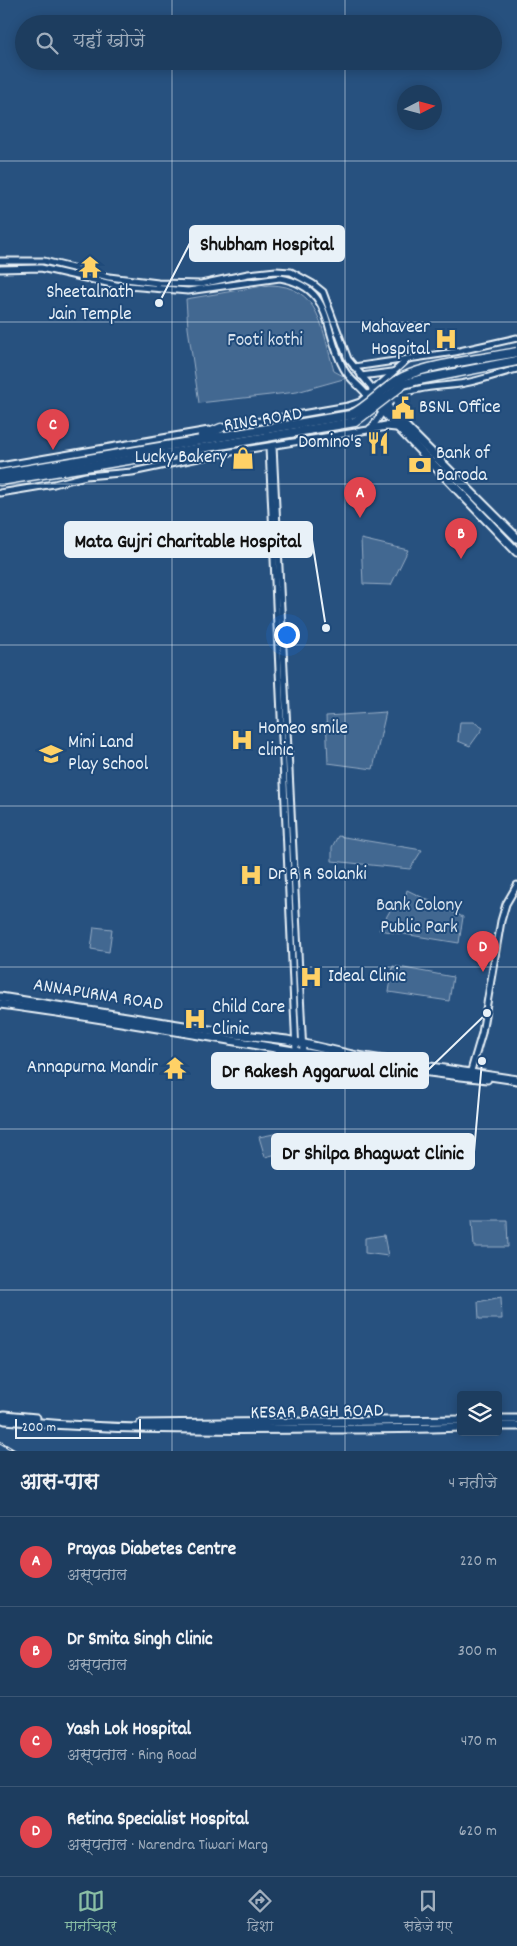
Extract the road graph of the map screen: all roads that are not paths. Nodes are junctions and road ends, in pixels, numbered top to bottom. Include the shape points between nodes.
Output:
1 (0, 261) edge
2 (0, 269) edge
3 (517, 338) edge
4 (517, 352) edge
5 (408, 359) junction
6 (517, 361) edge
7 (354, 367) junction
8 (517, 369) edge
9 (392, 372) junction
10 (361, 376) junction
11 (373, 389) junction
12 (367, 395) junction
13 (399, 395) junction
14 (385, 408) junction
15 (395, 416) junction
16 (396, 426) junction
17 (221, 428) junction
18 (371, 429) junction
19 (226, 440) junction
20 (171, 445) junction
21 (271, 446) junction
22 (0, 466) edge
23 (84, 467) junction
24 (0, 474) edge
25 (86, 476) junction
26 (0, 481) edge
27 (0, 493) edge
28 (517, 538) edge
29 (517, 552) edge
30 (517, 885) edge
31 (0, 998) edge
32 (0, 1004) edge
33 (175, 1027) junction
34 (299, 1043) junction
35 (299, 1052) junction
36 (470, 1075) junction
37 (517, 1081) edge
38 (0, 1417) edge
39 (502, 1419) edge
40 (517, 1419) edge
41 (457, 1420) edge
42 (502, 1426) edge
43 (517, 1426) edge
44 (173, 1427) junction
45 (457, 1427) edge

1 - 7 street via 44,262 109,277 158,283 200,284 248,274 291,272 323,292
2 - 12 street via 41,268 116,285 188,291 280,278 294,280 320,301 343,367
3 - 5 street
4 - 19 highway, RING ROAD, bridge via 405,376 350,415
5 - 7 street
5 - 9 street
6 - 19 highway, RING ROAD, bridge via 404,384 355,422
7 - 10 street
8 - 13 street via 468,383
9 - 10 street
9 - 11 street
10 - 11 street
11 - 12 street
11 - 14 main road
12 - 14 main road
12 - 17 street via 360,402 348,406
13 - 14 street
13 - 15 main road
14 - 15 main road
14 - 16 main road
14 - 18 street
15 - 28 main road
16 - 18 main road
16 - 29 main road
17 - 20 highway
17 - 22 street
18 - 21 street
19 - 20 highway, RING ROAD
19 - 23 highway, RING ROAD
20 - 24 highway, RING ROAD
21 - 25 street via 132,472
21 - 34 street
23 - 25 highway
23 - 26 highway, RING ROAD
25 - 27 street
30 - 36 street via 501,921 482,1033
31 - 33 main road, ANNAPURNA ROAD
32 - 33 main road, ANNAPURNA ROAD
33 - 34 main road, ANNAPURNA ROAD
33 - 35 main road, ANNAPURNA ROAD
34 - 35 street
34 - 36 main road, ANNAPURNA ROAD
35 - 36 main road, ANNAPURNA ROAD
36 - 37 main road, ANNAPURNA ROAD
38 - 44 main road, KESAR BAGH ROAD
39 - 40 main road
41 - 44 main road, KESAR BAGH ROAD via 185,1424
42 - 43 main road
44 - 45 main road, KESAR BAGH ROAD

